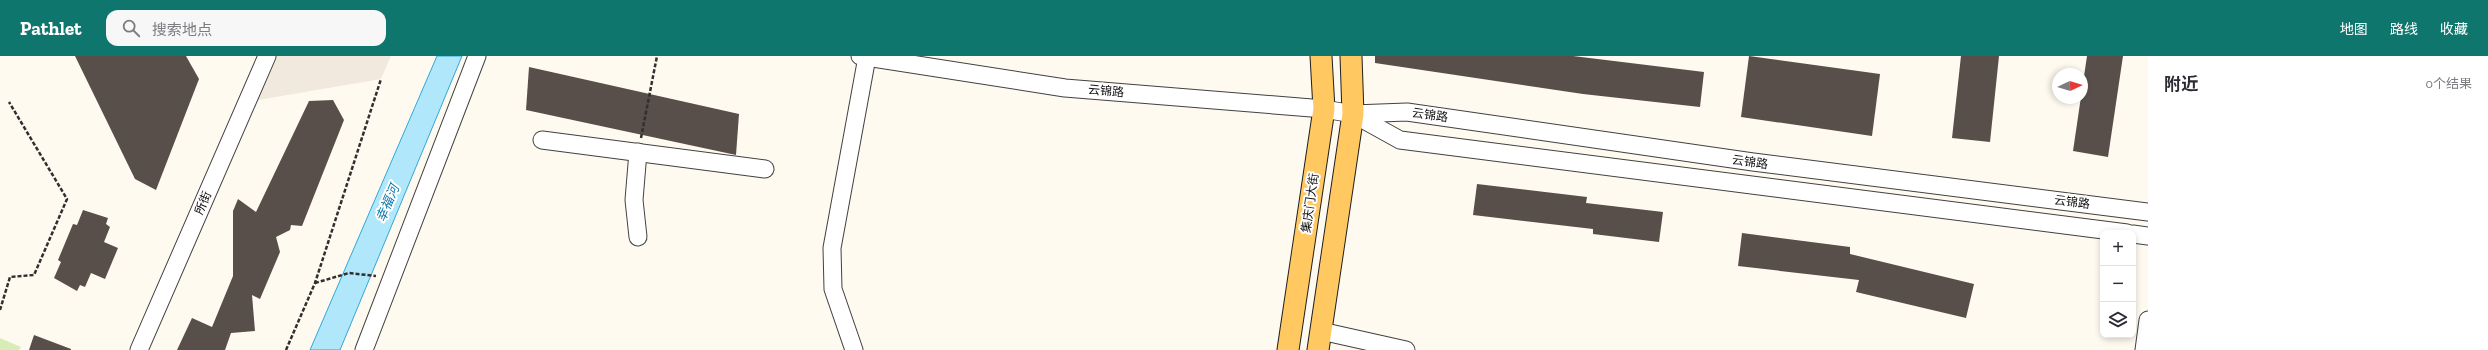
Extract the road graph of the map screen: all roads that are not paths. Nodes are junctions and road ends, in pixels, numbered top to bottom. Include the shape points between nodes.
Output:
1 (267, 56) edge
2 (477, 56) edge
3 (1321, 56) edge
4 (1351, 56) edge
5 (864, 57) edge
6 (1324, 109) junction
7 (1353, 114) junction
8 (542, 140) dead end
9 (638, 152) junction
10 (766, 169) dead end
11 (2148, 212) edge
12 (2104, 230) edge
13 (2136, 234) edge
14 (2148, 236) edge
15 (638, 237) dead end
16 (2148, 320) edge
17 (1319, 340) edge
18 (139, 350) edge
19 (364, 350) edge
20 (854, 350) edge
21 (1288, 350) edge
22 (1406, 350) edge
23 (2144, 350) edge

1 - 18 street, 所街
2 - 19 street via 386,278
3 - 6 main road, 集庆门大街
4 - 7 main road
5 - 6 street, 云锦路 via 1065,88
5 - 20 street via 832,248 833,289
6 - 7 street, 云锦路
6 - 21 main road, 集庆门大街
7 - 11 street, 云锦路 via 1407,112 1753,162
7 - 12 street, 云锦路 via 1400,140
7 - 17 main road
8 - 9 street
9 - 10 street
9 - 15 street via 634,200
13 - 14 street
16 - 23 street
17 - 22 street

